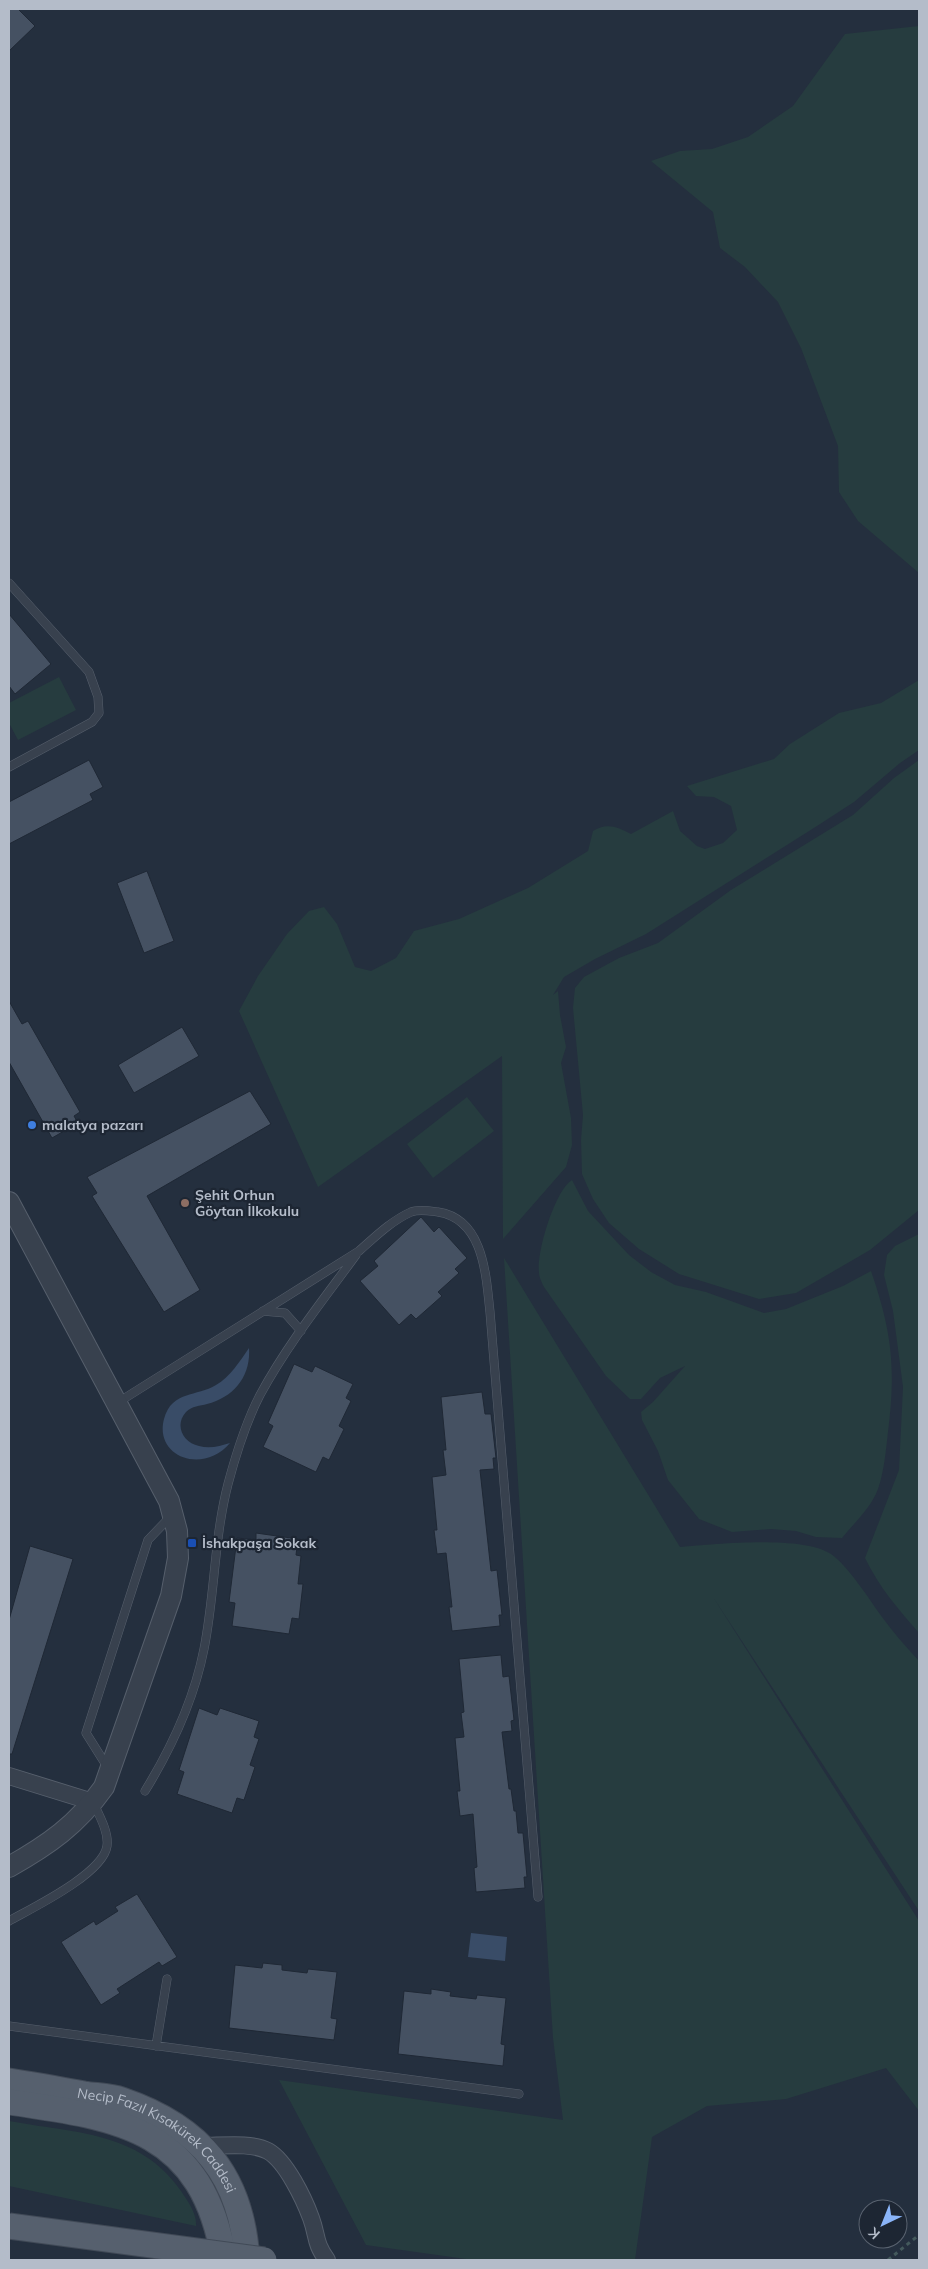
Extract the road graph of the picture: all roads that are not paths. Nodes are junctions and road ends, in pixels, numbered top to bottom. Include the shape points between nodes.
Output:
1 (9, 583) edge
2 (9, 768) edge
3 (9, 1202) edge
4 (358, 1251) junction
5 (263, 1311) junction
6 (301, 1331) junction
7 (116, 1403) junction
8 (172, 1514) junction
9 (110, 1771) junction
10 (9, 1776) edge
11 (145, 1791) dead end
12 (93, 1802) junction
13 (9, 1867) edge
14 (538, 1897) dead end
15 (9, 1921) edge
16 (167, 1979) dead end
17 (9, 2026) edge
18 (156, 2046) junction
19 (9, 2081) edge
20 (519, 2094) dead end
21 (9, 2102) edge
22 (203, 2146) junction
23 (9, 2226) edge
24 (224, 2260) edge
25 (247, 2260) edge
26 (264, 2260) edge
27 (327, 2260) edge

1 - 2 lane via 89,672 98,697 99,713 92,722
3 - 7 street
4 - 5 lane
4 - 6 lane
4 - 14 lane via 394,1222 414,1211 428,1210 456,1218 466,1226 482,1252 490,1312
5 - 6 lane via 285,1314
5 - 7 lane
6 - 11 lane via 260,1396 242,1439 228,1485 204,1649 192,1696 178,1732
7 - 8 street via 169,1501
8 - 9 street via 177,1531 178,1558 171,1596
8 - 9 lane via 148,1540 86,1733
9 - 12 street
10 - 12 street
12 - 13 street via 67,1830
12 - 15 lane via 106,1832 107,1847 96,1865 69,1887
16 - 18 lane
17 - 18 lane
18 - 20 lane
19 - 22 main road, Necip Fazıl Kısakürek Caddesi via 120,2100 159,2115
21 - 24 main road, Necip Fazıl Kısakürek Caddesi via 70,2111 127,2125 153,2139 188,2169 201,2188 216,2219
22 - 25 main road, Necip Fazıl Kısakürek Caddesi via 236,2198 246,2239
22 - 27 street via 243,2145 268,2151 289,2173 312,2220 318,2247
23 - 26 main road, bridge

